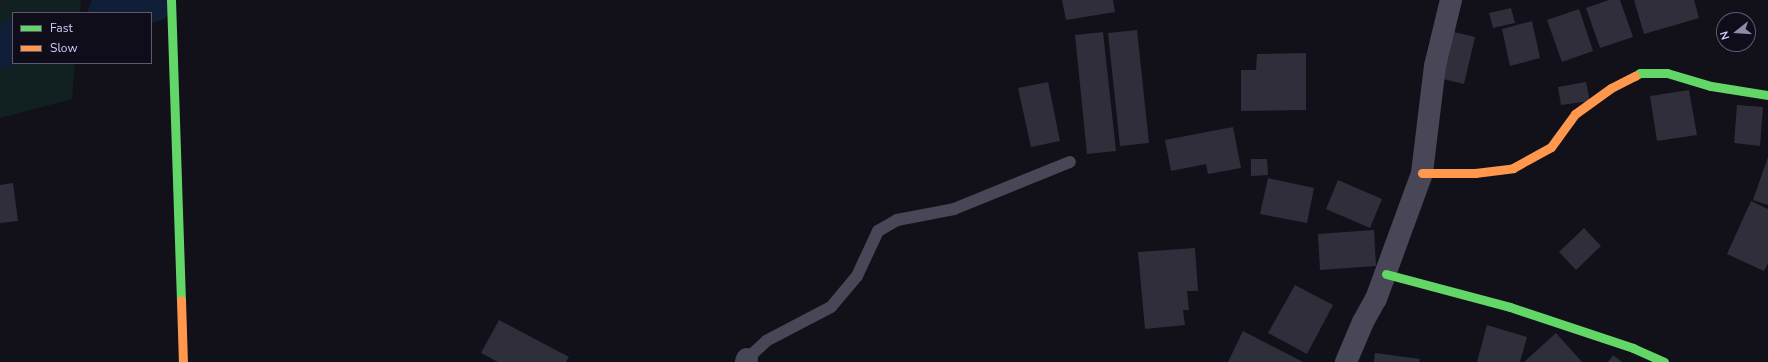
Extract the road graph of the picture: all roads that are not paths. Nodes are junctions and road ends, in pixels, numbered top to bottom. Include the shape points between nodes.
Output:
1 (171, 0) edge
2 (1451, 0) edge
3 (1768, 95) edge
4 (1070, 162) dead end
5 (1422, 173) junction
6 (1386, 274) junction
7 (747, 361) edge
8 (183, 362) edge
9 (1346, 362) edge
10 (1664, 362) edge

1 - 8 street
2 - 5 street via 1435,66
3 - 5 street via 1711,86 1667,73 1640,73 1610,88 1576,114 1551,147 1513,168 1474,173
4 - 7 lane via 954,209 897,220 878,231 857,276 831,307 766,341
5 - 6 street
6 - 9 street
6 - 10 street via 1510,307 1633,348

